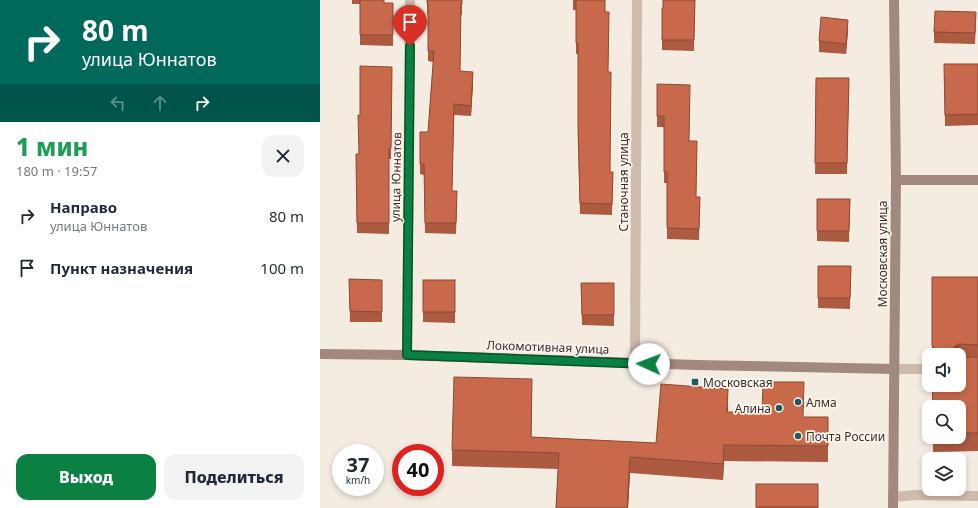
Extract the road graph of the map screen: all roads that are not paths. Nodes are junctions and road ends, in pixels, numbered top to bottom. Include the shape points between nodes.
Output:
1 (410, 0) edge
2 (637, 0) edge
3 (894, 0) edge
4 (896, 180) junction
5 (978, 180) edge
6 (320, 354) edge
7 (407, 355) junction
8 (635, 363) junction
9 (894, 369) junction
10 (922, 369) edge
11 (978, 496) edge
12 (893, 497) junction
13 (893, 508) edge

1 - 7 street, улица Юннатов
2 - 8 street, Станочная улица
3 - 4 street, Московская улица
4 - 5 street
4 - 9 street, Московская улица
6 - 7 street, Локомотивная улица
7 - 8 street, Локомотивная улица
8 - 9 street, Локомотивная улица
9 - 10 street
9 - 12 street, Московская улица
11 - 12 street
12 - 13 street, Московская улица

